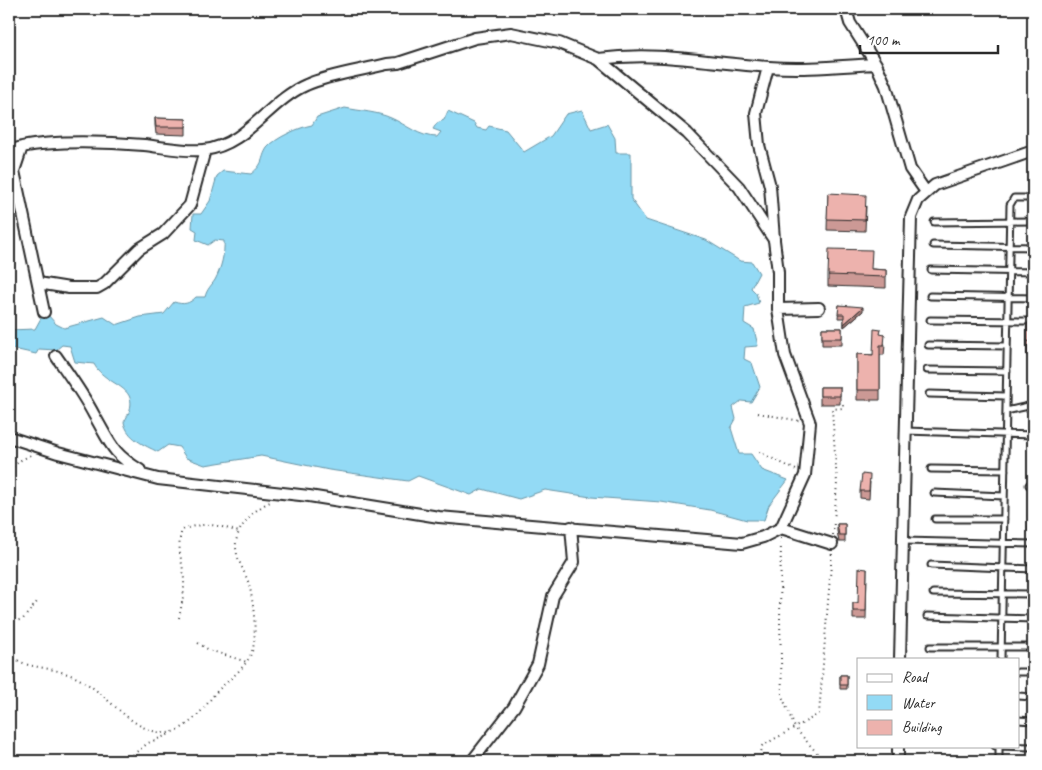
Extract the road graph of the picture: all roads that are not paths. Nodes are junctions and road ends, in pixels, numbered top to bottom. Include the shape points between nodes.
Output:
1 (846, 9) edge
2 (598, 59) junction
3 (876, 64) junction
4 (768, 67) junction
5 (22, 147) junction
6 (205, 150) junction
7 (9, 151) edge
8 (1033, 151) edge
9 (11, 167) edge
10 (926, 192) junction
11 (1033, 198) edge
12 (1009, 220) junction
13 (934, 222) dead end
14 (1033, 222) edge
15 (774, 240) junction
16 (933, 245) dead end
17 (1009, 246) junction
18 (1033, 247) edge
19 (931, 270) dead end
20 (1008, 272) junction
21 (1033, 272) edge
22 (38, 283) junction
23 (930, 296) dead end
24 (1008, 297) junction
25 (1033, 298) edge
26 (819, 308) dead end
27 (778, 309) junction
28 (44, 312) dead end
29 (930, 320) dead end
30 (1008, 321) junction
31 (1033, 322) edge
32 (928, 344) dead end
33 (1007, 346) junction
34 (56, 356) dead end
35 (927, 370) dead end
36 (1007, 371) junction
37 (929, 394) dead end
38 (1006, 396) junction
39 (1033, 405) edge
40 (1006, 411) junction
41 (904, 431) junction
42 (1006, 434) junction
43 (1033, 435) edge
44 (9, 437) edge
45 (931, 469) dead end
46 (1005, 470) junction
47 (150, 476) junction
48 (934, 493) dead end
49 (1004, 496) junction
50 (1004, 519) junction
51 (935, 520) dead end
52 (571, 527) junction
53 (781, 528) junction
54 (902, 541) junction
55 (1003, 543) junction
56 (832, 544) road end
57 (1033, 544) edge
58 (931, 565) dead end
59 (1003, 568) junction
60 (1033, 569) edge
61 (932, 593) dead end
62 (1002, 593) junction
63 (1033, 594) edge
64 (928, 616) dead end
65 (1002, 619) junction
66 (1033, 619) edge
67 (1001, 645) junction
68 (930, 646) dead end
69 (1033, 647) edge
70 (900, 658) edge
71 (1001, 658) edge
72 (1020, 672) edge
73 (1033, 672) edge
74 (1020, 696) edge
75 (1033, 697) edge
76 (1020, 720) edge
77 (1033, 721) edge
78 (1020, 747) edge
79 (1033, 747) edge
80 (898, 748) edge
81 (998, 748) edge
82 (472, 761) edge
83 (898, 761) edge
84 (999, 761) edge

1 - 3 street via 850,23
2 - 4 street via 649,55
2 - 6 street via 559,43 511,33 475,38 398,63 306,84 284,97 251,128 229,142
2 - 15 street via 694,140 739,187
3 - 4 street
3 - 10 street via 886,86 910,169
4 - 15 street via 756,113 759,145 770,186
5 - 6 street via 40,143 141,144
5 - 7 street
5 - 9 street
6 - 22 street via 190,205 163,234 139,249 104,284 97,288 69,288
8 - 10 street via 950,179
9 - 22 street
10 - 41 street via 915,205 910,224
11 - 12 lane via 1010,201
12 - 13 lane
12 - 14 lane
12 - 17 lane
15 - 27 street
16 - 17 lane
17 - 18 lane
17 - 20 lane
19 - 20 lane
20 - 21 lane
20 - 24 lane
22 - 28 street
23 - 24 lane
24 - 25 lane
24 - 30 lane
26 - 27 street
27 - 53 street via 785,356 810,424 805,475
29 - 30 lane
30 - 31 lane
30 - 33 lane
32 - 33 lane
33 - 36 lane
34 - 47 street via 108,443 126,462
35 - 36 lane
36 - 38 lane
37 - 38 lane
38 - 40 lane
39 - 40 lane
40 - 42 lane
41 - 42 lane
41 - 54 street
42 - 43 lane
42 - 46 lane
44 - 47 street
45 - 46 lane
46 - 49 lane
47 - 52 street via 309,496 439,517
48 - 49 lane
49 - 50 lane
50 - 51 lane
50 - 55 lane
52 - 53 street via 742,543
52 - 82 street via 574,562 553,596 538,664 514,707
53 - 56 street
54 - 55 lane
54 - 70 street
55 - 57 lane
55 - 59 lane
58 - 59 lane
59 - 60 lane
59 - 62 lane
61 - 62 lane
62 - 63 lane
62 - 65 lane
64 - 65 lane
65 - 66 lane
65 - 67 lane
67 - 68 lane
67 - 69 lane
67 - 71 lane
72 - 73 lane
74 - 75 lane
76 - 77 lane
78 - 79 lane
80 - 83 street
81 - 84 lane

